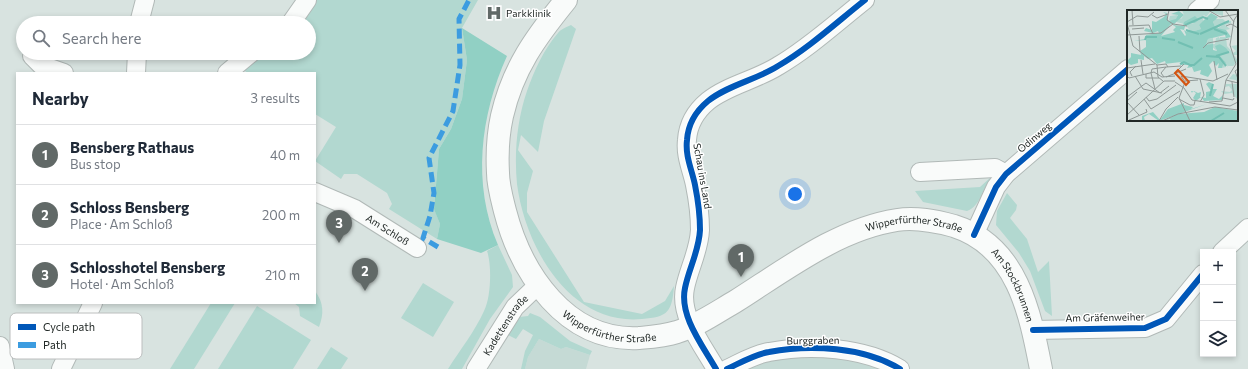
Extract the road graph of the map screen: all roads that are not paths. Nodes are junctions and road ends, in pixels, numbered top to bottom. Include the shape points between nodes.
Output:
1 (145, 0) edge
2 (306, 0) edge
3 (566, 0) edge
4 (865, 0) edge
5 (1210, 0) edge
6 (1198, 10) edge
7 (141, 16) edge
8 (296, 16) edge
9 (36, 60) edge
10 (135, 60) edge
11 (243, 60) edge
12 (1127, 70) edge
13 (61, 72) edge
14 (132, 72) edge
15 (228, 72) edge
16 (920, 172) dead end
17 (1006, 174) junction
18 (316, 192) edge
19 (1248, 228) edge
20 (974, 235) junction
21 (417, 248) dead end
22 (1225, 249) edge
23 (1200, 278) edge
24 (538, 284) junction
25 (93, 304) edge
26 (88, 313) edge
27 (692, 325) junction
28 (1033, 330) junction
29 (0, 346) edge
30 (66, 359) edge
31 (5, 369) edge
32 (61, 369) edge
33 (476, 369) edge
34 (716, 369) edge
35 (727, 369) edge
36 (900, 369) edge
37 (1040, 369) edge

1 - 7 street
2 - 8 street
3 - 24 main road, Wipperfürther Straße via 541,31 517,69 502,118 499,144 498,174 509,225 523,259
4 - 27 street, Schau ins Land via 777,67 720,93 707,102 693,119 687,141 688,160 700,216 699,239 696,256 684,289 685,305
5 - 6 street
9 - 13 street via 41,65
10 - 14 street
11 - 15 street
12 - 17 street, Odinweg
16 - 17 street via 995,168
17 - 20 street, Odinweg via 996,187
18 - 21 street, Am Schloß via 356,209
19 - 22 street
20 - 27 main road, Wipperfürther Straße via 927,220 908,219 883,223 829,244 718,312
20 - 28 main road, Am Stockbrunnen via 988,246 1008,269 1024,295
23 - 28 street, Am Gräfenweiher via 1166,319 1145,328
24 - 27 main road, Wipperfürther Straße via 574,320 606,335 641,338 677,332
24 - 33 street, Kadettenstraße via 515,307
25 - 26 street
27 - 34 street
28 - 37 main road, Am Stockbrunnen
29 - 31 street
30 - 32 street
35 - 36 street, Burggraben via 768,352 798,349 840,349 864,354

